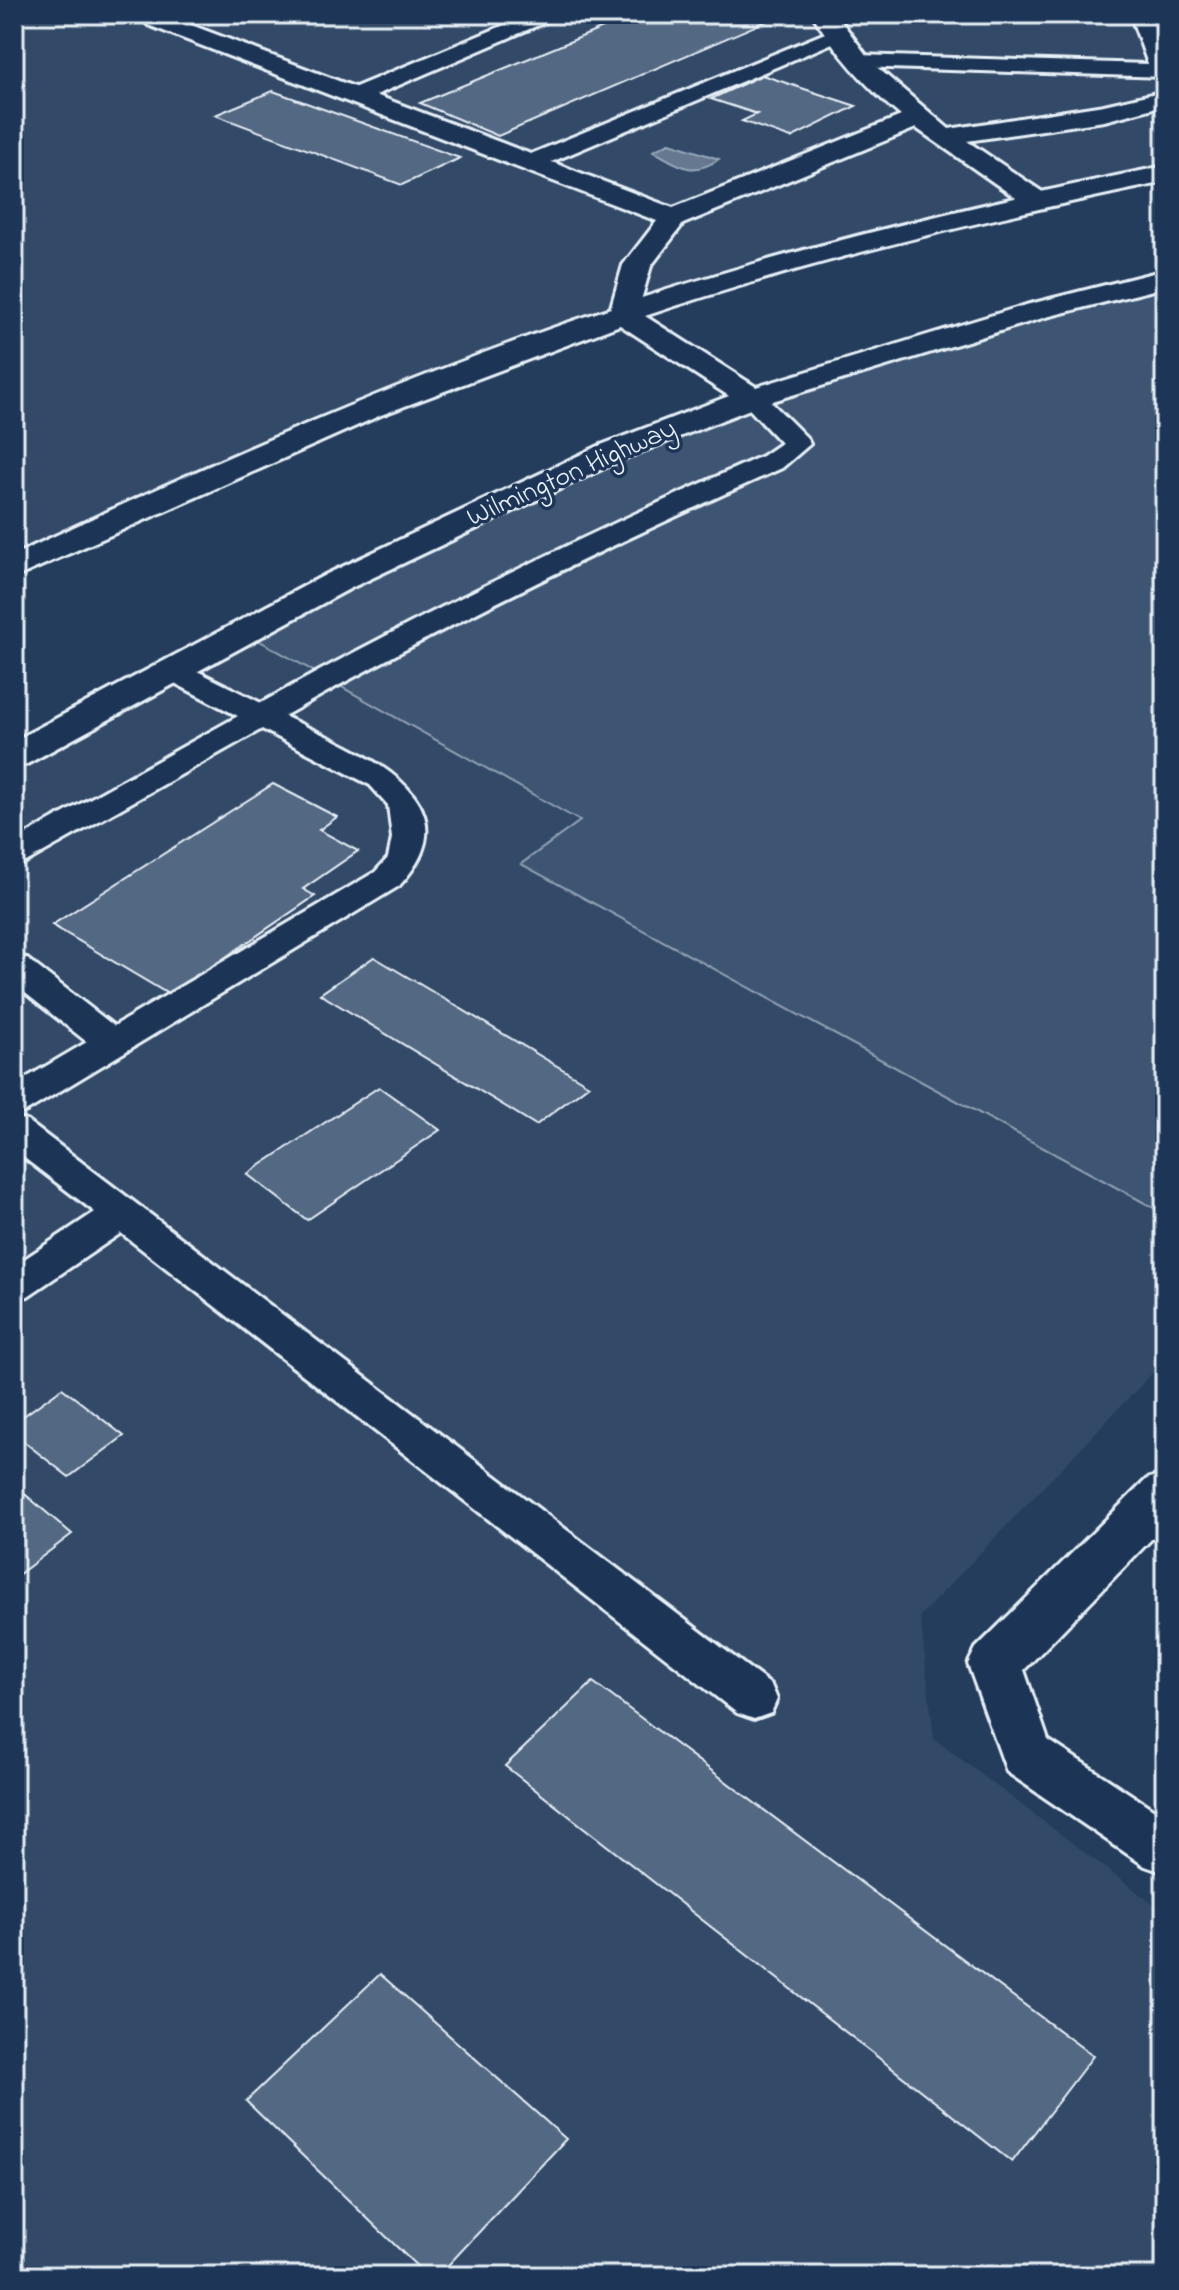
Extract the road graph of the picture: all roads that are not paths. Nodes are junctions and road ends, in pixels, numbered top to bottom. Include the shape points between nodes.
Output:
1 (160, 14) edge
2 (548, 14) edge
3 (1140, 14) edge
4 (829, 25) edge
5 (857, 61) junction
6 (1163, 71) edge
7 (354, 96) junction
8 (1165, 98) edge
9 (920, 117) junction
10 (944, 137) junction
11 (529, 163) junction
12 (1165, 174) edge
13 (1035, 199) junction
14 (673, 218) junction
15 (1165, 278) edge
16 (623, 314) junction
17 (752, 398) junction
18 (14, 568) edge
19 (172, 670) junction
20 (259, 718) junction
21 (14, 756) edge
22 (14, 855) edge
23 (14, 966) edge
24 (112, 1043) junction
25 (14, 1102) edge
26 (14, 1130) edge
27 (124, 1212) junction
28 (14, 1286) edge
29 (1165, 1493) edge
30 (754, 1699) dead end
31 (1165, 1848) edge

1 - 7 main road via 156,20
2 - 7 lane
3 - 6 lane
4 - 5 main road
4 - 11 lane
5 - 6 lane
5 - 9 main road
7 - 11 main road
8 - 10 main road via 1104,113
9 - 10 main road
9 - 14 main road
10 - 13 main road
11 - 14 main road
12 - 13 main road
13 - 16 main road via 808,258
14 - 16 main road via 637,265
15 - 17 main road, Wilmington Highway via 1036,311
16 - 17 main road
16 - 18 main road via 343,418
17 - 19 main road, Wilmington Highway via 598,458 339,581
17 - 20 lane via 797,444 772,462 596,541 389,644
19 - 20 lane
19 - 21 main road, Wilmington Highway
20 - 22 lane
20 - 24 lane via 381,778 404,803 409,838 404,861 387,879
23 - 24 lane
24 - 25 lane
26 - 27 lane
27 - 28 lane
27 - 30 lane
29 - 31 main road via 995,1664 1026,1755

